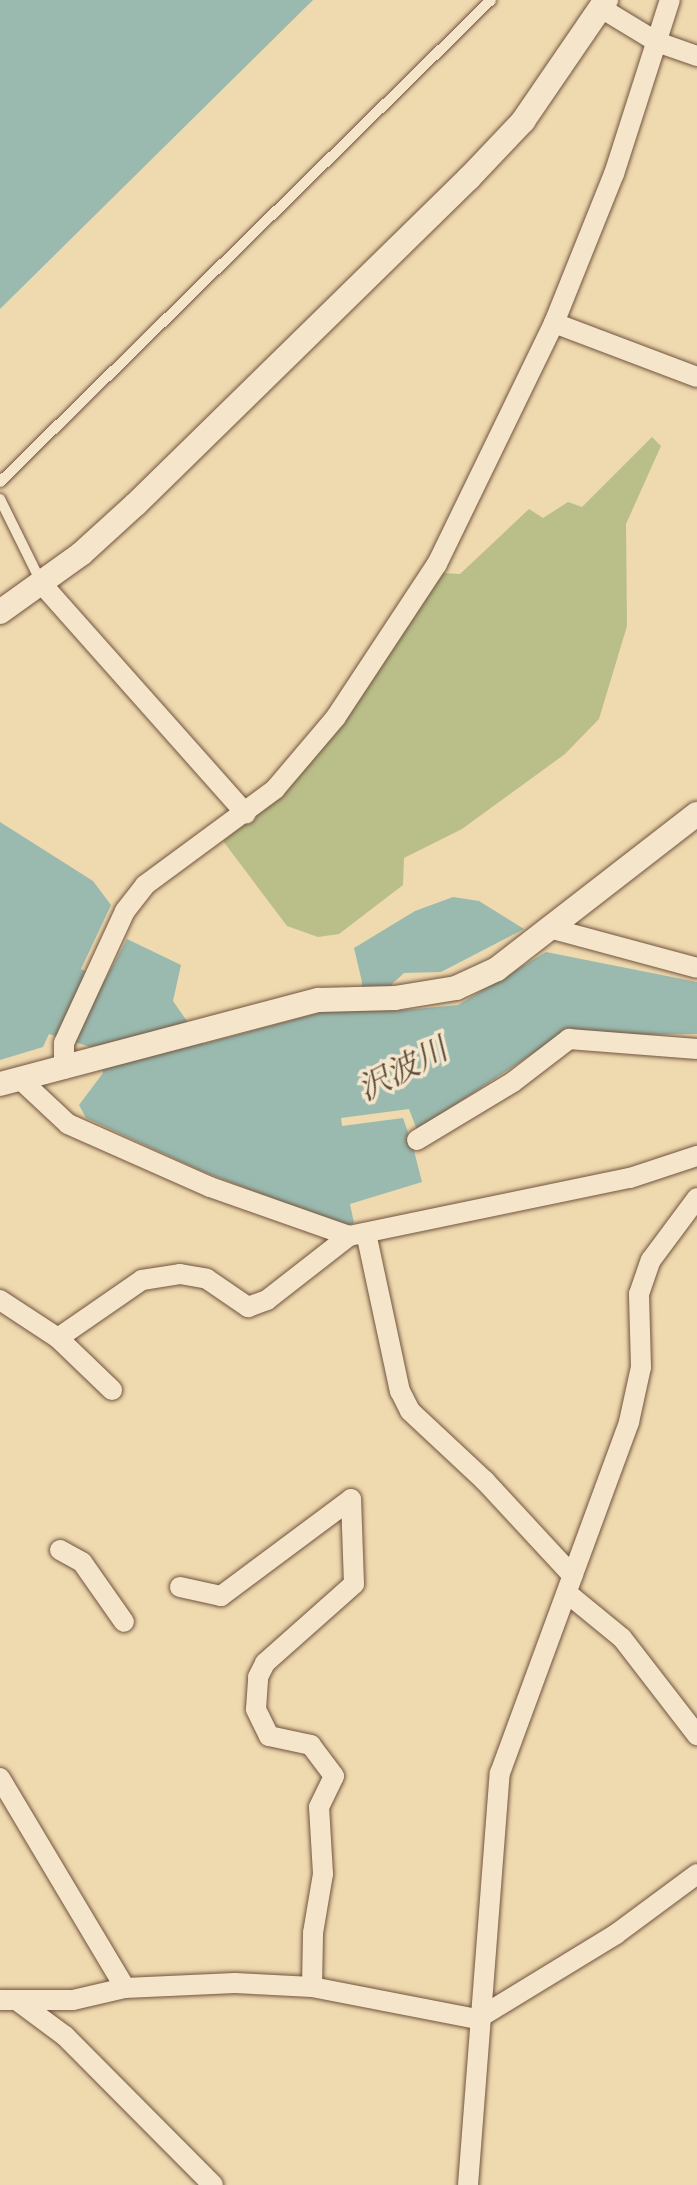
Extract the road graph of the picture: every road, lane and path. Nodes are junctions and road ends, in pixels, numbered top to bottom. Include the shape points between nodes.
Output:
1 (491, 0) edge
2 (670, 0) edge
3 (598, 3) edge
4 (657, 42) junction
5 (697, 56) edge
6 (554, 323) junction
7 (697, 377) edge
8 (0, 482) edge
9 (0, 499) edge
10 (42, 584) junction
11 (0, 612) edge
12 (246, 814) junction
13 (697, 814) edge
14 (549, 928) junction
15 (697, 968) edge
16 (697, 1049) edge
17 (64, 1069) junction
18 (11, 1082) edge
19 (417, 1140) dead end
20 (697, 1156) edge
21 (697, 1198) edge
22 (358, 1234) junction
23 (0, 1300) edge
24 (58, 1338) junction
25 (112, 1390) dead end
26 (60, 1550) dead end
27 (570, 1584) junction
28 (180, 1587) dead end
29 (124, 1622) dead end
30 (697, 1735) edge
31 (0, 1778) edge
32 (697, 1874) edge
33 (312, 1987) junction
34 (125, 1988) junction
35 (10, 2001) edge
36 (477, 2019) junction
37 (213, 2185) edge
38 (468, 2185) edge

1 - 8 lane
2 - 4 street
3 - 4 street
3 - 10 street via 523,121 469,178 136,504
4 - 5 street
4 - 6 street via 614,174
6 - 7 street
6 - 12 street via 437,564 408,612 336,717 275,789
9 - 10 lane via 29,567
10 - 11 street
10 - 12 street
12 - 17 street via 145,885 125,911 64,1043
13 - 14 street
14 - 15 street
14 - 17 street via 497,969 456,988 395,998 319,1000
16 - 19 street via 569,1039 513,1082
17 - 18 street
18 - 22 street via 68,1124 210,1187
20 - 22 street via 630,1178
21 - 27 street via 651,1260 639,1294 641,1367 629,1422
22 - 24 street via 267,1300 248,1307 207,1279 180,1274 142,1280
22 - 27 street via 410,1411 485,1481
23 - 24 street
24 - 25 street
26 - 29 street via 82,1562
27 - 30 street via 622,1638
27 - 36 street via 500,1773
28 - 33 street via 221,1596 351,1499 354,1584 265,1663 258,1677 258,1721 269,1736 311,1745 334,1776 319,1807 323,1874 313,1933
31 - 34 street
32 - 36 street via 616,1934
33 - 34 street via 183,1983
33 - 36 street
34 - 35 street via 73,2000
35 - 37 street via 65,2036
36 - 38 street

